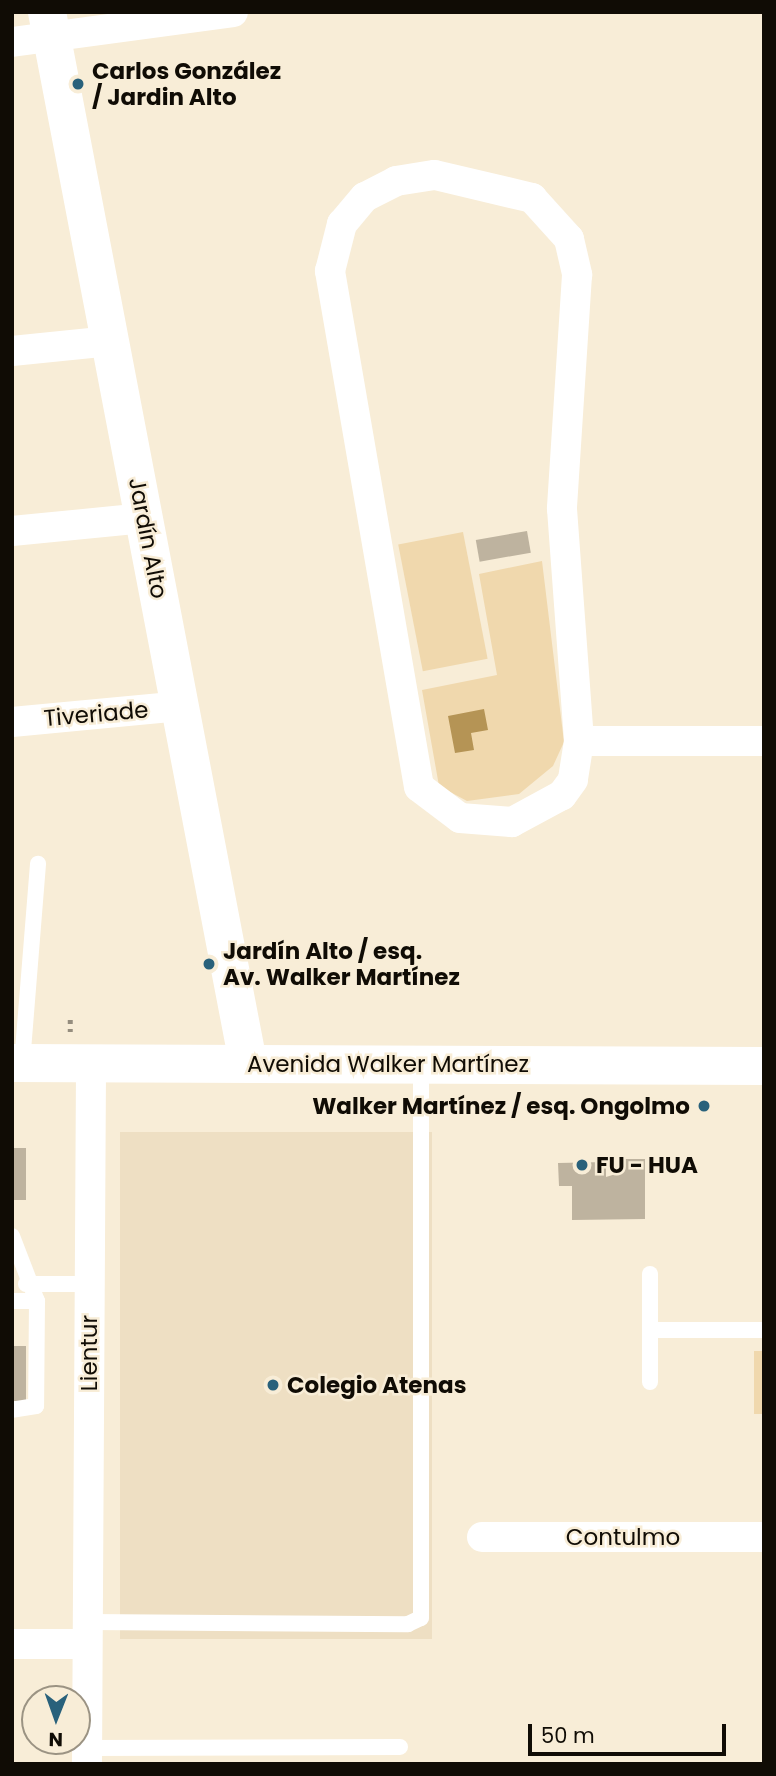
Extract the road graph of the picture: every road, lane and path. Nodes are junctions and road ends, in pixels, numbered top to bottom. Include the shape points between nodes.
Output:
1 (233, 12) edge
2 (50, 25) edge
3 (12, 42) edge
4 (110, 341) junction
5 (12, 351) edge
6 (144, 518) junction
7 (12, 531) edge
8 (180, 706) junction
9 (12, 722) edge
10 (579, 741) junction
11 (764, 741) edge
12 (38, 864) dead end
13 (17, 1063) edge
14 (91, 1063) junction
15 (248, 1063) junction
16 (421, 1065) junction
17 (764, 1066) edge
18 (12, 1236) edge
19 (650, 1274) dead end
20 (26, 1284) junction
21 (90, 1284) junction
22 (12, 1301) edge
23 (37, 1301) junction
24 (650, 1330) junction
25 (764, 1330) edge
26 (650, 1382) dead end
27 (12, 1410) edge
28 (482, 1537) dead end
29 (764, 1537) edge
30 (88, 1633) junction
31 (12, 1644) edge
32 (400, 1747) dead end
33 (87, 1756) edge

1 - 2 street
2 - 3 street
2 - 4 street, Jardín Alto
4 - 5 street
4 - 6 street, Jardín Alto
6 - 7 street
6 - 8 street, Jardín Alto
8 - 9 street, Tiveriade
8 - 15 street, Jardín Alto
10 - 10 street via 562,509 575,257 559,223 515,190 435,176 396,181 352,209 335,240 330,271 419,787 460,818 512,822 562,795 573,780
10 - 11 street
12 - 13 lane
13 - 14 street, Avenida Walker Martínez
14 - 15 street, Avenida Walker Martínez
14 - 21 street, Lientur
15 - 16 street, Avenida Walker Martínez
16 - 17 street, Avenida Walker Martínez
16 - 30 lane via 421,1618 408,1624
18 - 20 lane
19 - 24 lane
20 - 21 lane
20 - 23 lane
21 - 30 street, Lientur
22 - 23 lane
23 - 27 lane via 36,1406
24 - 25 lane
24 - 26 lane
28 - 29 street, Contulmo
30 - 31 street
30 - 33 street, Lientur
32 - 33 lane

